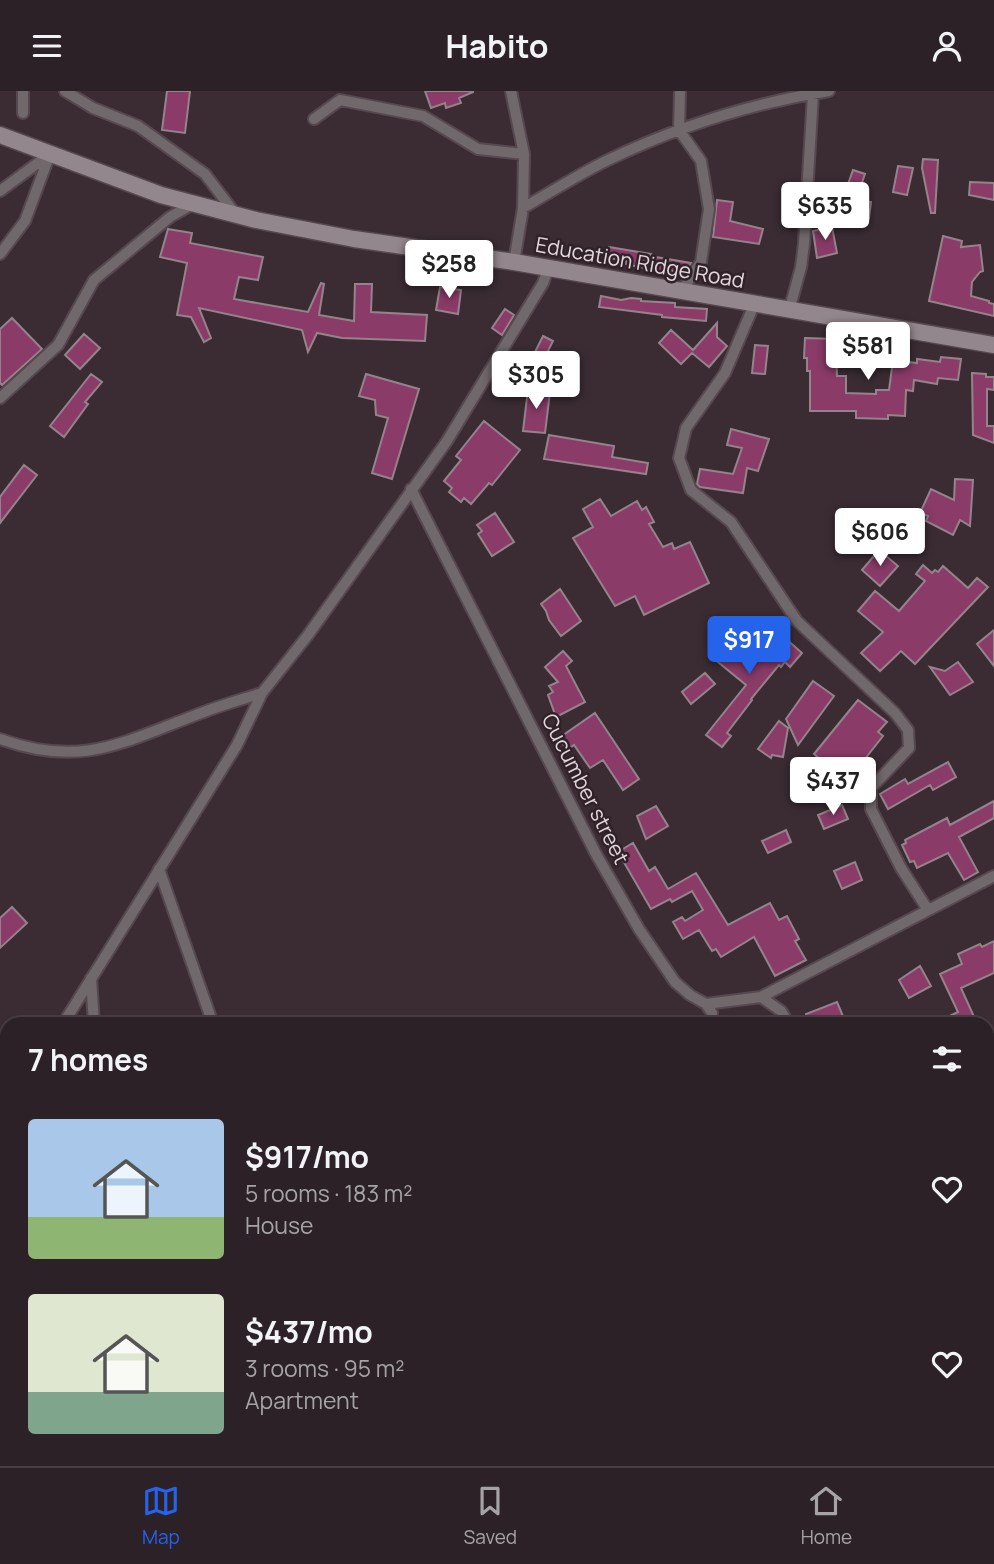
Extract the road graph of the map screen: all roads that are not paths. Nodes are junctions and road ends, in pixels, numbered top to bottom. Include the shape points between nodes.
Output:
1 (23, 91) edge
2 (65, 91) edge
3 (511, 91) edge
4 (680, 91) edge
5 (829, 91) edge
6 (813, 94) junction
7 (23, 113) dead end
8 (314, 119) dead end
9 (679, 130) junction
10 (0, 135) edge
11 (50, 154) junction
12 (524, 154) junction
13 (0, 191) edge
14 (191, 205) junction
15 (523, 208) junction
16 (237, 216) junction
17 (0, 254) edge
18 (514, 262) junction
19 (548, 269) junction
20 (681, 292) junction
21 (754, 305) junction
22 (789, 311) junction
23 (994, 345) edge
24 (0, 398) edge
25 (411, 489) junction
26 (262, 693) junction
27 (0, 739) edge
28 (159, 869) junction
29 (994, 876) edge
30 (928, 910) junction
31 (91, 978) junction
32 (761, 997) junction
33 (706, 1004) junction
34 (67, 1017) edge
35 (93, 1017) edge
36 (211, 1017) edge
37 (711, 1017) edge
38 (785, 1017) edge

1 - 7 street
2 - 16 street via 93,109 138,126 205,173
3 - 12 street
4 - 9 street
5 - 6 street
6 - 9 street
6 - 22 street via 804,244
8 - 12 street via 340,100 423,116 478,149
9 - 15 street via 605,161
9 - 20 street via 701,161 709,209 701,262
10 - 11 main road, Education Ridge Road
11 - 13 street
11 - 14 main road, Education Ridge Road
11 - 17 street via 24,221
12 - 15 street
14 - 16 main road, Education Ridge Road
14 - 24 street via 94,280 58,345
15 - 18 street
16 - 18 main road, Education Ridge Road via 354,239
18 - 19 main road, Education Ridge Road
19 - 20 main road, Education Ridge Road
19 - 25 street via 447,441
20 - 21 main road, Education Ridge Road
21 - 22 main road, Education Ridge Road
21 - 30 street via 725,373 686,428 679,458 691,490 731,522 797,621 908,730 909,748 871,788 871,809
22 - 23 main road, Education Ridge Road
25 - 26 street via 309,635
25 - 33 street, Cucumber street via 602,865 675,982
26 - 27 street via 133,741 95,750 56,753
26 - 28 street via 237,745
28 - 31 street
28 - 36 street
29 - 30 street
30 - 32 street
31 - 34 street
31 - 35 street
32 - 33 street
32 - 38 street
33 - 37 street

